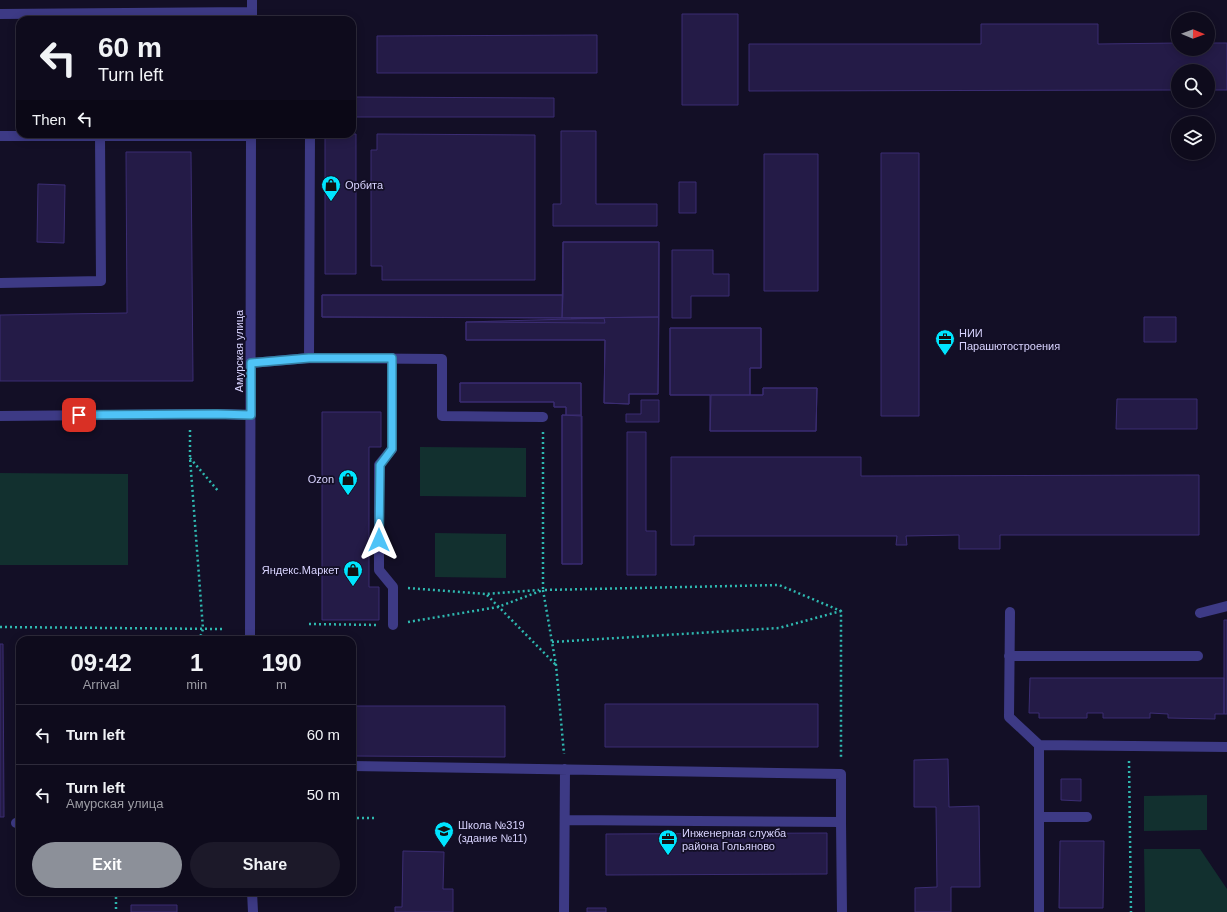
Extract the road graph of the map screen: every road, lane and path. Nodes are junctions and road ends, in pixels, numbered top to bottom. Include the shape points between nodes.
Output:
1 (252, 0) edge
2 (0, 14) edge
3 (252, 16) edge
4 (0, 136) edge
5 (16, 136) edge
6 (100, 138) edge
7 (252, 138) edge
8 (310, 138) edge
9 (0, 283) edge
10 (309, 358) junction
11 (392, 358) junction
12 (251, 363) junction
13 (190, 414) junction
14 (251, 415) junction
15 (0, 416) edge
16 (543, 417) joint
17 (190, 458) junction
18 (219, 492) dead end
19 (393, 587) junction
20 (543, 590) junction
21 (486, 594) junction
22 (1227, 606) edge
23 (498, 607) junction
24 (841, 611) junction
25 (1010, 612) dead end
26 (1200, 613) dead end
27 (309, 624) dead end
28 (393, 625) junction
29 (0, 627) edge
30 (222, 629) dead end
31 (203, 630) junction
32 (201, 636) edge
33 (250, 636) edge
34 (552, 642) junction
35 (1009, 656) junction
36 (1198, 656) dead end
37 (556, 665) junction
38 (1039, 745) junction
39 (1129, 746) junction
40 (1227, 747) edge
41 (356, 766) edge
42 (565, 769) junction
43 (841, 774) junction
44 (1039, 817) junction
45 (1087, 817) dead end
46 (356, 818) edge
47 (378, 818) dead end
48 (565, 820) junction
49 (841, 822) junction
50 (116, 896) edge
51 (252, 896) edge
52 (116, 912) edge
53 (254, 912) edge
54 (564, 912) edge
55 (842, 912) edge
56 (1039, 912) edge
57 (1131, 912) edge

1 - 3 street
2 - 3 street
4 - 5 street
6 - 9 street via 101,281
7 - 12 street, Амурская улица
8 - 10 street
10 - 11 street
10 - 12 street
11 - 16 street via 442,359 442,416
11 - 19 street via 392,449 380,465 379,570
12 - 14 street, Амурская улица
13 - 14 street
13 - 15 street
13 - 17 path
14 - 33 street, Амурская улица
16 - 20 path
17 - 18 path
17 - 31 path
19 - 21 path
19 - 28 street
20 - 21 path
20 - 23 path
20 - 24 path via 779,585
20 - 34 path
21 - 23 path
22 - 26 street
23 - 28 path
23 - 37 path
24 - 34 path via 779,628
24 - 43 path
25 - 35 street
27 - 28 path
29 - 31 path
30 - 31 path
31 - 32 path
34 - 37 path
35 - 36 street
35 - 38 street via 1009,716
37 - 42 path
38 - 39 street
38 - 44 street
39 - 40 street
39 - 57 path
41 - 42 street
42 - 43 street
42 - 48 street
43 - 49 street
44 - 45 street
44 - 56 street
46 - 47 path
48 - 49 street
48 - 54 street
49 - 55 street
50 - 52 path
51 - 53 street

